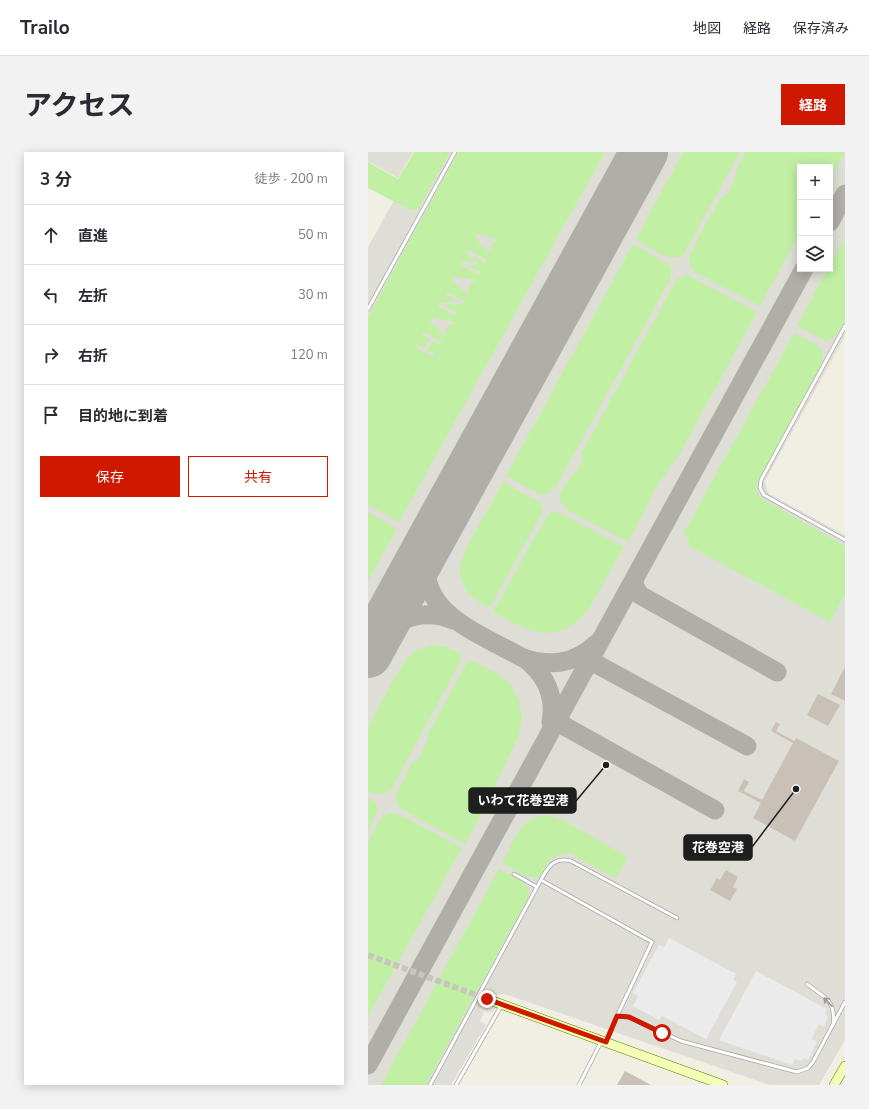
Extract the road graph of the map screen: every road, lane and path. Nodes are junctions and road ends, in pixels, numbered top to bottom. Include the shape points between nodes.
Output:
1 (455, 152) edge
2 (368, 309) edge
3 (845, 326) edge
4 (845, 540) edge
5 (514, 874) dead end
6 (541, 880) junction
7 (537, 887) junction
8 (677, 918) dead end
9 (807, 984) dead end
10 (487, 999) tunnel mouth
11 (845, 1002) edge
12 (502, 1004) junction
13 (617, 1016) junction
14 (832, 1027) junction
15 (604, 1041) junction
16 (845, 1066) edge
17 (430, 1085) edge
18 (456, 1085) edge
19 (579, 1085) edge
20 (723, 1085) edge
21 (834, 1085) edge

1 - 2 lane
3 - 4 lane via 760,480 760,488 764,495
5 - 7 lane
6 - 7 lane
6 - 8 lane via 556,861 572,861
6 - 13 lane via 652,942
7 - 17 lane
14 -> 9 lane via 834,1012 830,1002
10 - 12 street
11 - 14 lane
12 - 15 street
12 - 18 lane
13 - 14 lane via 629,1017 681,1041 797,1072 808,1068 813,1062
13 - 15 lane
15 - 19 lane
15 - 20 street
16 - 21 street

